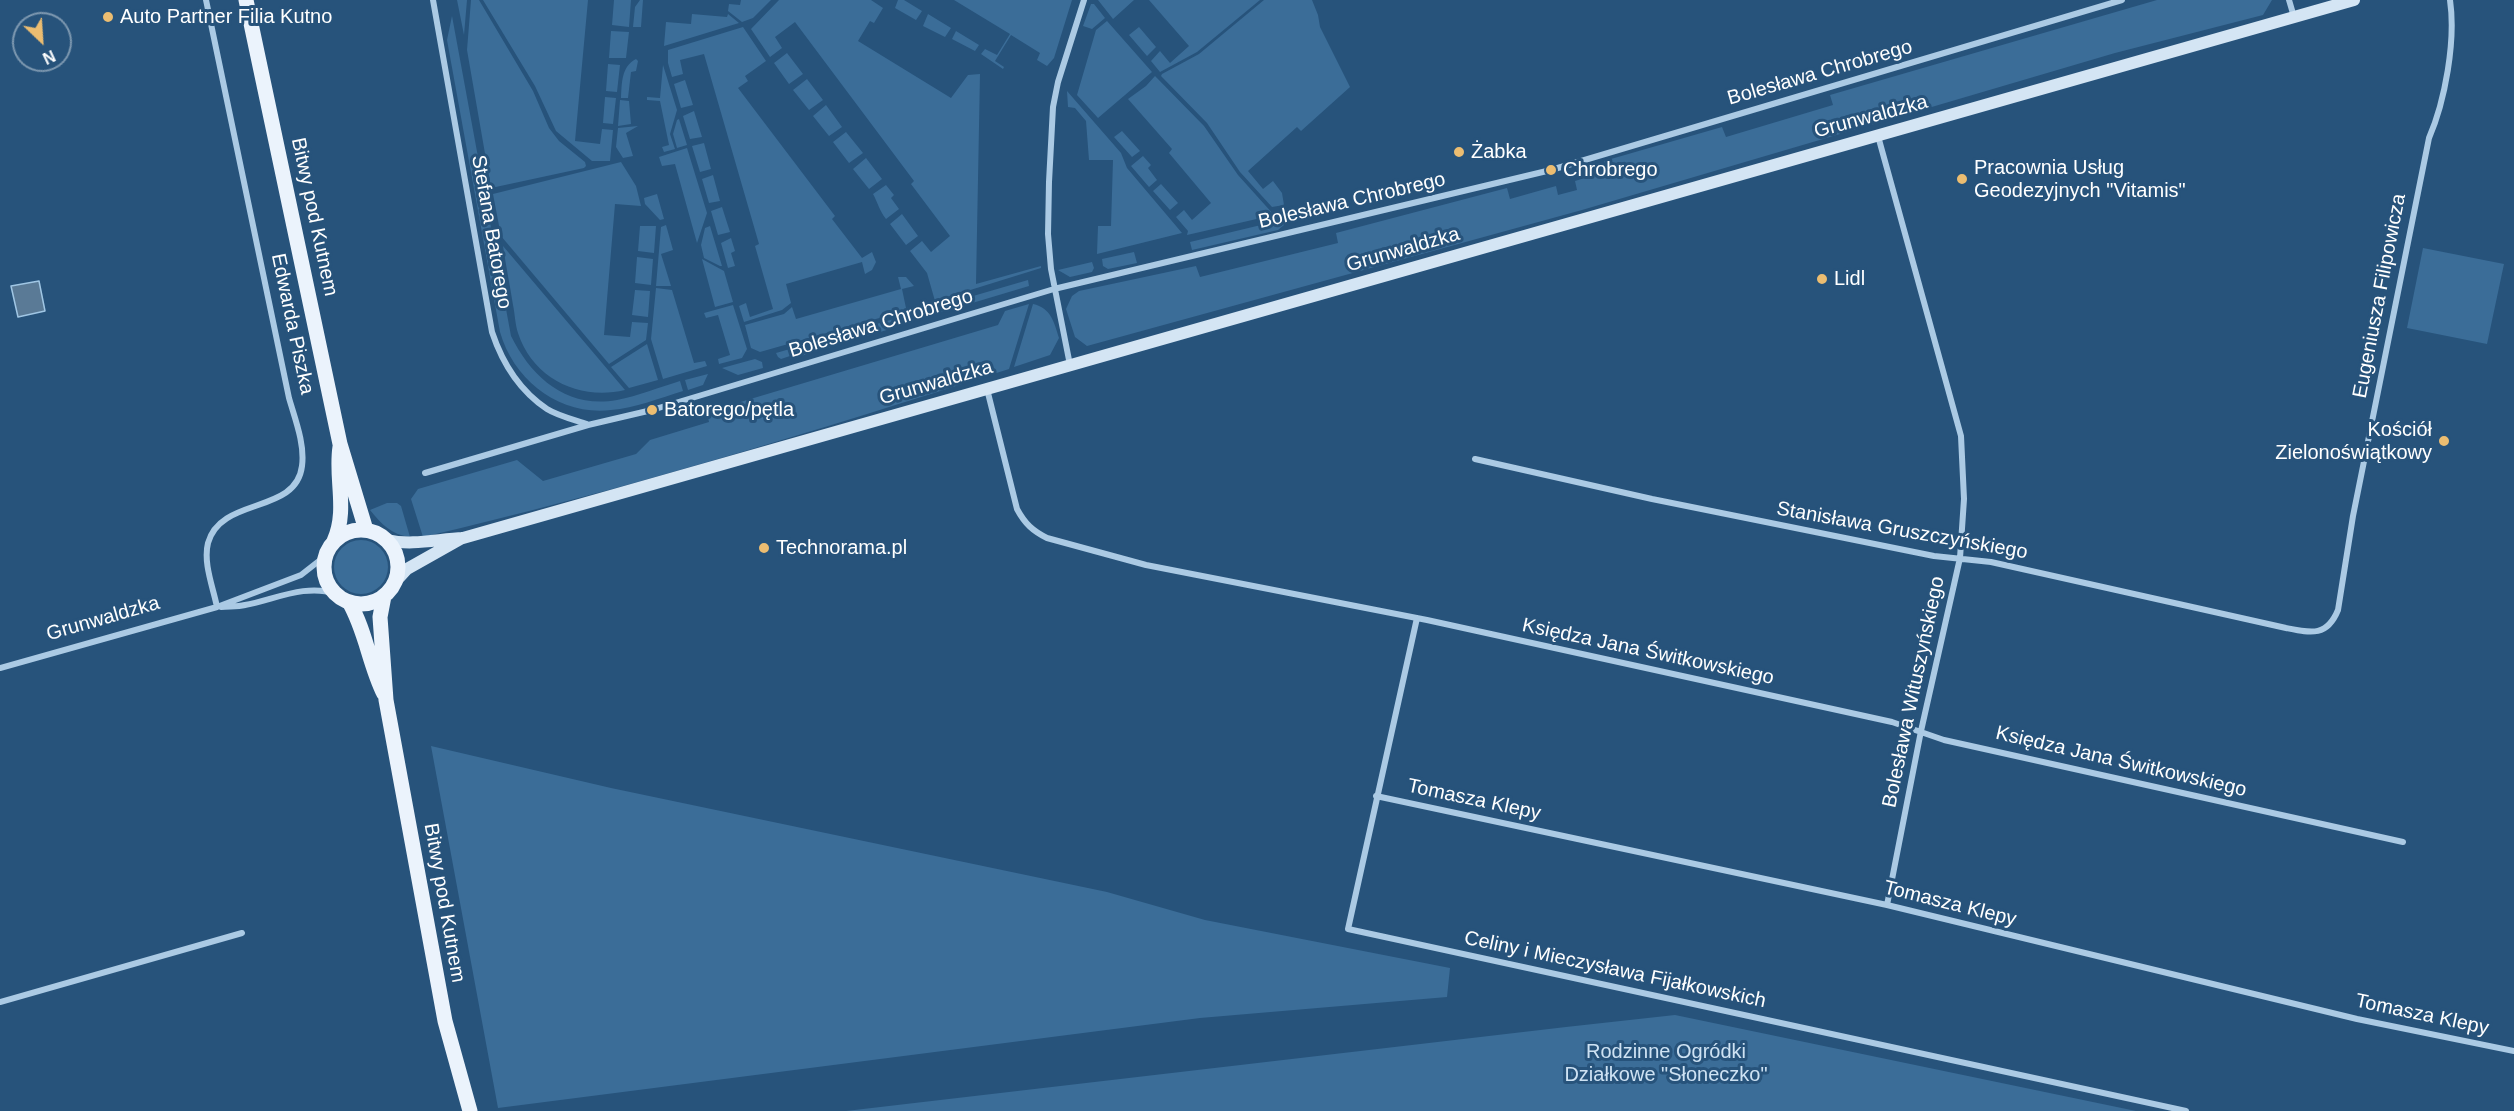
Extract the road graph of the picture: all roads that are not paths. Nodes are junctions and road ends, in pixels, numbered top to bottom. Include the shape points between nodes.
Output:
1 (206, 0) edge
2 (246, 0) edge
3 (433, 0) edge
4 (1084, 0) edge
5 (2122, 0) edge
6 (2289, 0) edge
7 (2354, 0) edge
8 (2450, 0) edge
9 (2294, 17) junction
10 (1878, 136) junction
11 (1054, 290) junction
12 (1070, 365) junction
13 (987, 389) junction
14 (588, 425) junction
15 (340, 444) junction
16 (1475, 459) dead end
17 (425, 473) dead end
18 (366, 530) junction
19 (463, 538) junction
20 (387, 540) junction
21 (334, 541) junction
22 (324, 557) junction
23 (1960, 558) junction
24 (396, 581) junction
25 (335, 594) junction
26 (384, 596) junction
27 (349, 602) junction
28 (217, 607) junction
29 (1417, 618) junction
30 (2323, 630) joint
31 (0, 668) edge
32 (386, 700) junction
33 (1921, 731) junction
34 (1376, 796) junction
35 (2403, 842) dead end
36 (1887, 905) junction
37 (242, 933) dead end
38 (0, 1002) edge
39 (2514, 1051) edge
40 (470, 1111) edge
41 (2186, 1111) edge

1 - 28 street, Edwarda Piszka via 301,442 303,467 293,485 277,499 224,519 213,531 207,545 207,561
2 - 15 main road, Bitwy pod Kutnem
3 - 14 street, Stefana Batorego via 498,349 520,385 547,409
4 - 11 street via 1061,68 1053,107 1048,234
5 - 11 street, Bolesława Chrobrego via 1551,170
6 - 9 street
7 - 9 street, Grunwaldzka
8 - 30 street, Eugeniusza Filipowicza via 2445,89 2427,150 2353,516 2338,610 2334,621
9 - 10 street, Grunwaldzka
10 - 12 street, Grunwaldzka
10 - 23 street, Bolesława Wituszyńskiego via 1961,436 1964,499
11 - 12 street
11 - 14 street, Bolesława Chrobrego via 652,410
12 - 13 street, Grunwaldzka
13 - 19 street, Grunwaldzka
13 - 29 street, Księdza Jana Świtkowskiego via 1017,509 1023,521 1047,538 1146,565
14 - 17 street, Bolesława Chrobrego
15 - 18 main road, Bitwy pod Kutnem
15 - 21 main road, Bitwy pod Kutnem via 337,465 342,509
16 - 23 street, Stanisława Gruszczyńskiego via 1652,500 1942,558
18 - 20 main road
18 - 21 main road via 352,531
19 - 20 street, Grunwaldzka via 398,543
19 - 24 street, Grunwaldzka via 407,569
20 - 24 main road via 397,556
21 - 22 main road
22 - 25 main road via 325,577
22 - 28 street, Grunwaldzka via 301,574
23 - 30 street, Stanisława Gruszczyńskiego via 2312,633
23 - 33 street, Bolesława Wituszyńskiego
24 - 26 main road
25 - 27 main road
25 - 28 street, Grunwaldzka via 323,589 307,590 242,606
26 - 27 main road via 370,604
26 - 32 main road, Bitwy pod Kutnem via 380,616
27 - 32 main road, Bitwy pod Kutnem
28 - 31 street, Grunwaldzka
29 - 33 street, Księdza Jana Świtkowskiego
29 - 34 street, Celiny i Mieczysława Fijałkowskich
32 - 40 main road, Bitwy pod Kutnem via 445,1021
33 - 35 street, Księdza Jana Świtkowskiego via 1944,740
33 - 36 street, Bolesława Wituszyńskiego
34 - 36 street, Tomasza Klepy
34 - 41 street, Celiny i Mieczysława Fijałkowskich via 1348,929
36 - 39 street, Tomasza Klepy via 2357,1019
37 - 38 street

